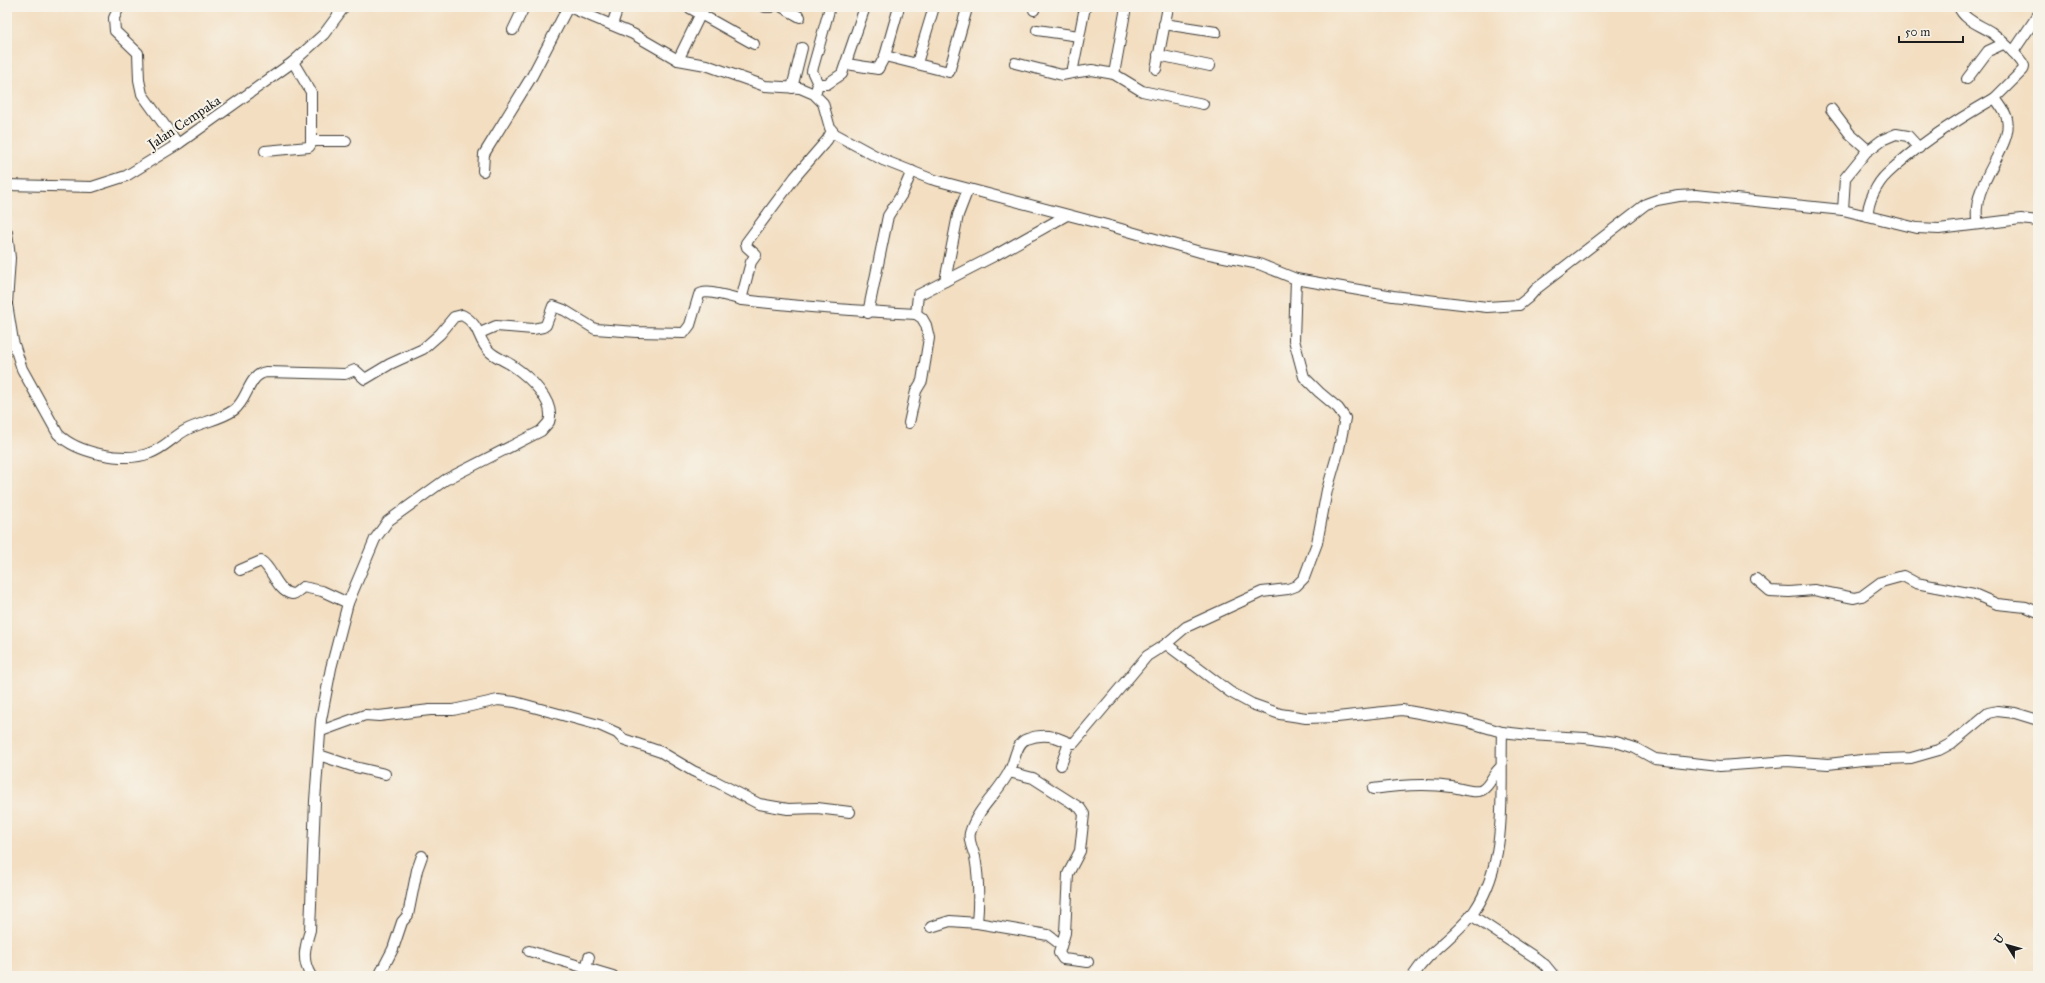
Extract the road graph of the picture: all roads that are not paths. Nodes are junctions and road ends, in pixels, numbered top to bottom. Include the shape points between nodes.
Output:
1 (119, 7) edge
2 (344, 7) edge
3 (524, 7) edge
4 (568, 7) edge
5 (618, 7) edge
6 (688, 7) edge
7 (765, 7) edge
8 (771, 7) edge
9 (782, 7) edge
10 (830, 7) edge
11 (865, 7) edge
12 (899, 7) edge
13 (934, 7) edge
14 (1085, 7) edge
15 (1126, 7) edge
16 (1168, 7) edge
17 (1959, 7) edge
18 (586, 10) edge
19 (702, 10) edge
20 (966, 12) dead end
21 (2038, 15) edge
22 (800, 17) dead end
23 (1164, 24) junction
24 (612, 25) junction
25 (513, 30) dead end
26 (1037, 30) dead end
27 (1216, 32) dead end
28 (1079, 36) junction
29 (754, 44) dead end
30 (2003, 44) junction
31 (802, 48) dead end
32 (2013, 52) junction
33 (1158, 54) junction
34 (884, 56) junction
35 (678, 60) junction
36 (293, 62) junction
37 (917, 63) junction
38 (1015, 63) dead end
39 (847, 64) junction
40 (1210, 66) dead end
41 (1156, 69) dead end
42 (1072, 73) junction
43 (1114, 74) junction
44 (1968, 79) dead end
45 (818, 84) junction
46 (792, 88) junction
47 (814, 94) junction
48 (1995, 98) junction
49 (1203, 104) dead end
50 (1831, 109) dead end
51 (832, 131) junction
52 (346, 141) dead end
53 (312, 142) junction
54 (178, 144) junction
55 (1919, 148) junction
56 (1868, 150) junction
57 (265, 151) dead end
58 (483, 171) dead end
59 (912, 171) junction
60 (10, 185) edge
61 (968, 189) junction
62 (1843, 210) junction
63 (1067, 215) junction
64 (1868, 216) junction
65 (2038, 221) edge
66 (1978, 224) junction
67 (7, 232) edge
68 (1296, 279) junction
69 (945, 281) junction
70 (741, 300) junction
71 (868, 312) junction
72 (916, 314) junction
73 (480, 333) junction
74 (909, 423) dead end
75 (240, 570) dead end
76 (1756, 580) dead end
77 (348, 603) junction
78 (2038, 612) edge
79 (1166, 644) junction
80 (2038, 720) edge
81 (321, 731) junction
82 (1502, 732) junction
83 (1069, 743) junction
84 (319, 755) junction
85 (1061, 765) dead end
86 (1501, 767) junction
87 (1009, 772) junction
88 (385, 774) dead end
89 (1373, 789) dead end
90 (850, 812) dead end
91 (422, 856) dead end
92 (1471, 915) junction
93 (977, 923) junction
94 (931, 926) dead end
95 (1060, 944) junction
96 (529, 951) dead end
97 (589, 958) dead end
98 (1088, 962) dead end
99 (585, 972) edge
100 (310, 976) edge
101 (379, 976) edge
102 (613, 976) edge
103 (1413, 976) edge
104 (1554, 976) edge

1 - 54 street via 114,18 115,31 138,54 142,94
2 - 36 street, Jalan Cempaka via 324,34
3 - 25 street
4 - 18 street
4 - 58 street via 532,76 484,154
5 - 24 street
6 - 19 street
7 - 8 street
9 - 22 street
10 - 45 street via 812,71
11 - 39 street
12 - 34 street
13 - 37 street
14 - 28 street
15 - 43 street
16 - 23 street
17 - 30 street via 1973,23 1992,33
18 - 24 street
19 - 29 street
19 - 35 street
20 - 37 street via 949,72
21 - 32 street
23 - 27 street
23 - 33 street
24 - 35 street
26 - 28 street
28 - 42 street
30 - 32 street
30 - 44 street via 1988,51
31 - 46 street
32 - 48 street via 2023,63 2024,68
33 - 40 street
33 - 41 street
34 - 37 street
34 - 39 street via 878,69
35 - 46 street via 706,65 765,86
36 - 53 street via 311,92
36 - 54 street, Jalan Cempaka
38 - 42 street via 1062,75
39 - 45 street via 842,74 827,84
42 - 43 street via 1092,70
43 - 49 street via 1142,91
45 - 47 street
46 - 47 street via 800,88
47 - 51 street via 823,102
48 - 55 street
48 - 66 street via 2007,119 2008,126 2005,139 1980,190 1975,212
50 - 56 street via 1850,134
51 - 59 street via 883,160
51 - 70 street via 746,243 756,255 751,262
52 - 53 street
53 - 57 street via 309,147
54 - 60 street, Jalan Cempaka via 126,176 106,184 92,187
55 - 56 street via 1908,136 1896,134
55 - 64 street via 1886,175 1869,204
56 - 62 street via 1845,178
59 - 61 street
59 - 71 street via 888,216
61 - 63 street
61 - 69 street via 958,215
62 - 64 street
62 - 68 street via 1696,195 1657,200 1630,215 1536,289 1519,306 1503,308 1393,296
63 - 68 street via 1200,252 1259,264
63 - 69 street
64 - 66 street via 1917,228 1939,229
65 - 66 street via 2021,219
67 - 73 street via 10,258 7,304 19,360 58,434 65,442 113,456 144,455 167,444 186,430 234,410 255,376 260,373 345,374 355,370 364,378 423,349 454,317 464,316 471,320
68 - 79 street via 1294,340 1304,377 1346,418 1327,490 1322,523 1306,573 1296,586 1262,592 1186,627
69 - 72 street via 918,296
70 - 71 street
70 - 73 street via 703,292 697,300 690,325 684,333 595,329 553,306 543,327 533,329 496,326
71 - 72 street
72 - 74 street via 926,325 929,338 922,381 916,391
73 - 77 street via 489,351 520,372 543,396 550,412 549,422 530,438 445,480 388,521 375,539
75 - 77 street via 261,561 278,584 289,592 295,593 303,587 319,590
76 - 78 street via 1770,591 1814,590 1854,598 1862,596 1881,582 1903,576 1914,582 1974,594 1997,604 2026,607
77 - 81 street via 331,668
79 - 82 street via 1230,692 1252,704 1280,714 1306,718 1337,717 1402,710 1464,721
79 - 83 street via 1146,656 1075,742
80 - 82 street via 1997,711 1988,713 1978,720 1952,743 1922,756 1828,764 1786,761 1720,766 1655,759 1635,748 1616,742
81 - 84 street
81 - 90 street via 365,715 453,710 498,700 516,702 599,725 617,733 623,739 661,752 759,804 788,809 817,808
82 - 86 street
83 - 85 street
83 - 87 street via 1055,737 1026,739 1019,745
84 - 88 street
84 - 100 street via 310,930 305,944 304,959
86 - 89 street via 1486,786 1478,791 1431,784 1403,784
86 - 92 street via 1501,821 1497,855 1488,884
87 - 93 street via 978,814 970,834 978,889
87 - 95 street via 1033,778 1080,808 1084,814 1080,851 1067,880 1064,933
91 - 101 street via 408,915 402,922 393,949
92 - 103 street via 1426,958
92 - 104 street via 1536,958
93 - 94 street via 950,920
93 - 95 street via 1048,935
95 - 98 street via 1058,953 1062,959
96 - 99 street
97 - 99 street
99 - 102 street

